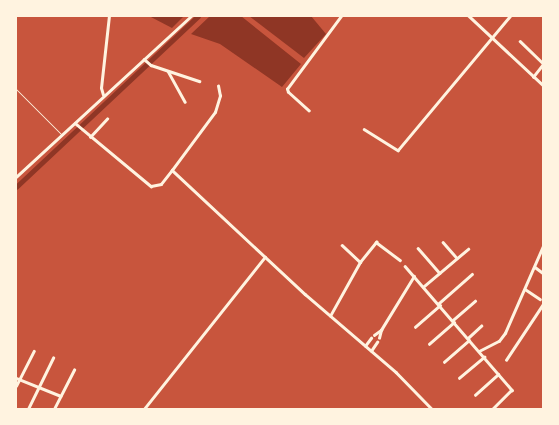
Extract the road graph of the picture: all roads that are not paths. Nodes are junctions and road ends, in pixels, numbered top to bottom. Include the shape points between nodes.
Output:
1 (109, 16) edge
2 (191, 16) edge
3 (341, 16) edge
4 (469, 16) edge
5 (510, 16) edge
6 (489, 38) junction
7 (520, 41) dead end
8 (145, 60) junction
9 (543, 64) edge
10 (167, 71) junction
11 (533, 77) junction
12 (199, 81) dead end
13 (543, 85) edge
14 (218, 86) dead end
15 (16, 89) edge
16 (103, 95) junction
17 (185, 102) dead end
18 (309, 111) dead end
19 (107, 119) dead end
20 (76, 124) junction
21 (364, 129) dead end
22 (62, 135) junction
23 (90, 137) junction
24 (172, 170) junction
25 (16, 177) edge
26 (443, 242) dead end
27 (342, 245) dead end
28 (543, 246) edge
29 (418, 248) dead end
30 (468, 249) dead end
31 (265, 258) junction
32 (457, 258) junction
33 (400, 260) dead end
34 (360, 262) junction
35 (405, 266) dead end
36 (534, 267) junction
37 (440, 272) junction
38 (543, 273) edge
39 (472, 274) dead end
40 (414, 276) junction
41 (423, 287) junction
42 (525, 289) junction
43 (540, 299) dead end
44 (475, 301) dead end
45 (439, 304) junction
46 (543, 304) edge
47 (330, 316) junction
48 (454, 321) junction
49 (481, 326) dead end
50 (415, 327) dead end
51 (381, 330) junction
52 (374, 334) dead end
53 (371, 338) dead end
54 (379, 338) dead end
55 (469, 339) junction
56 (377, 342) dead end
57 (429, 344) dead end
58 (365, 346) junction
59 (371, 350) junction
60 (34, 351) dead end
61 (479, 351) junction
62 (484, 357) junction
63 (53, 358) dead end
64 (506, 360) dead end
65 (444, 362) dead end
66 (74, 370) dead end
67 (498, 374) junction
68 (459, 378) dead end
69 (18, 379) edge
70 (16, 386) edge
71 (39, 387) junction
72 (475, 394) dead end
73 (61, 396) junction
74 (28, 409) edge
75 (54, 409) edge
76 (144, 409) edge
77 (432, 409) edge
78 (493, 409) edge

1 - 16 street via 101,88
2 - 8 street
3 - 18 street via 287,89 290,95
4 - 6 street
5 - 6 street
6 - 11 street
6 - 21 street via 398,150
7 - 9 street
8 - 10 street via 148,64
8 - 16 street
9 - 11 street
10 - 12 street
10 - 17 street
11 - 13 street
14 - 24 street via 220,96 215,112
15 - 22 lane
16 - 20 street
19 - 23 street
20 - 22 street
20 - 23 street
22 - 25 street
23 - 24 street via 152,186 160,184
24 - 31 street
26 - 32 street
27 - 34 street
28 - 36 street
29 - 37 street
30 - 32 street
31 - 47 street
31 - 76 street
32 - 37 street
33 - 34 street via 376,242
34 - 47 street
35 - 40 street
36 - 38 street
36 - 42 street
37 - 41 street
39 - 45 street
40 - 41 street
40 - 51 street
41 - 45 street
42 - 43 street
42 - 61 street via 502,338
44 - 48 street
45 - 48 street
45 - 50 street
46 - 64 street
47 - 58 street
48 - 55 street
48 - 57 street
49 - 55 street
51 - 52 street
51 - 54 street
53 - 58 street
55 - 61 street
55 - 65 street
56 - 59 street
58 - 59 street
59 - 77 street
60 - 69 street
61 - 62 street
62 - 67 street
62 - 68 street
63 - 71 street
66 - 73 street
67 - 72 street
67 - 78 street via 512,391
69 - 70 street
69 - 71 street
71 - 73 street
71 - 74 street
73 - 75 street

